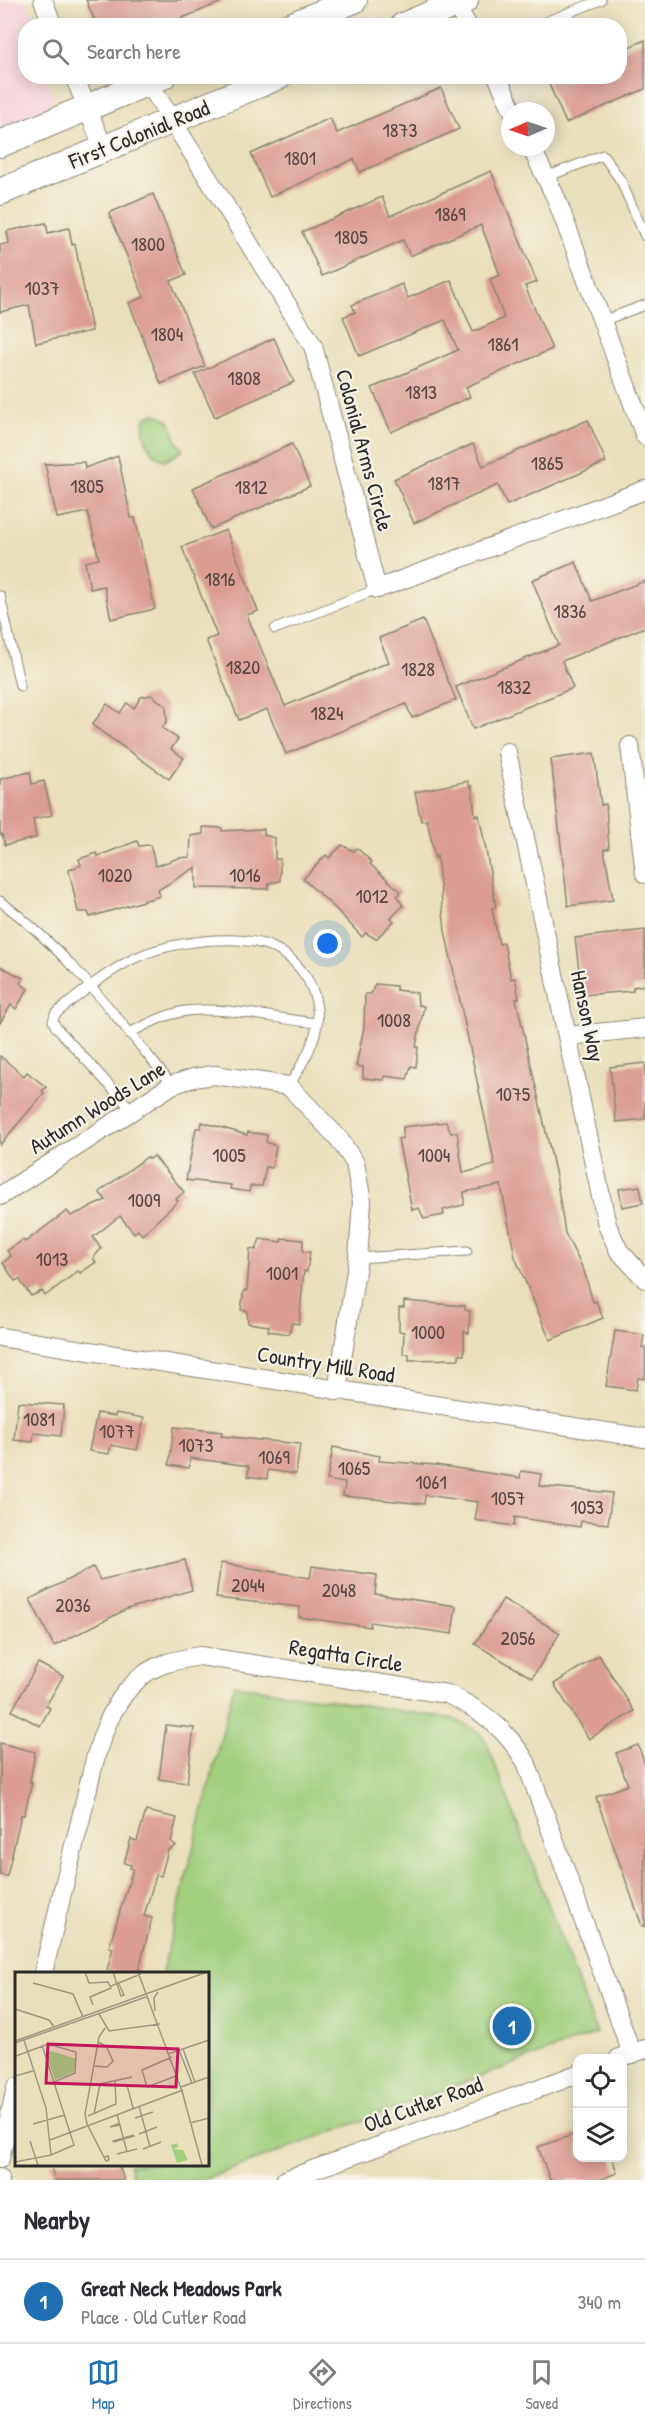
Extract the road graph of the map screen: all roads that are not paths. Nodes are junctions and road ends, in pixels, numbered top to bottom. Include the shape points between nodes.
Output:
1 (43, 0) edge
2 (354, 0) edge
3 (601, 0) edge
4 (460, 2) edge
5 (51, 18) edge
6 (310, 18) edge
7 (422, 18) edge
8 (465, 18) edge
9 (556, 18) edge
10 (77, 84) edge
11 (144, 84) edge
12 (158, 84) edge
13 (260, 84) edge
14 (501, 84) edge
15 (509, 102) edge
16 (87, 108) junction
17 (174, 120) junction
18 (0, 144) edge
19 (104, 148) junction
20 (536, 156) edge
21 (546, 177) junction
22 (0, 192) edge
23 (645, 236) edge
24 (645, 305) edge
25 (602, 321) junction
26 (645, 436) edge
27 (645, 490) edge
28 (376, 589) junction
29 (0, 596) edge
30 (274, 629) dead end
31 (20, 686) dead end
32 (630, 746) dead end
33 (507, 752) dead end
34 (642, 821) edge
35 (645, 874) edge
36 (0, 901) edge
37 (91, 986) junction
38 (317, 1023) junction
39 (645, 1028) edge
40 (129, 1033) junction
41 (568, 1036) junction
42 (172, 1085) junction
43 (290, 1086) junction
44 (131, 1109) junction
45 (0, 1196) edge
46 (467, 1251) dead end
47 (358, 1258) junction
48 (645, 1279) edge
49 (0, 1337) edge
50 (337, 1391) junction
51 (645, 1438) edge
52 (43, 1972) edge
53 (632, 2054) edge
54 (573, 2076) edge
55 (15, 2092) edge
56 (0, 2159) edge
57 (285, 2180) edge

1 - 5 street
2 - 6 main road
3 - 9 lane
4 - 7 main road
4 - 8 street
10 - 16 street
11 - 16 main road, First Colonial Road
12 - 17 street, Colonial Arms Circle
13 - 17 main road, First Colonial Road
14 - 15 street
16 - 18 main road, First Colonial Road
16 - 19 street
17 - 19 main road, First Colonial Road
17 - 28 street, Colonial Arms Circle via 313,346
19 - 22 main road, First Colonial Road
20 - 21 street
21 - 23 lane via 603,155 621,181
21 - 25 street
24 - 25 lane
25 - 26 street
27 - 28 street
28 - 30 lane
29 - 31 lane
32 - 34 street
33 - 41 street, Hanson Way
34 - 35 street
36 - 37 lane via 33,926
37 - 38 lane via 133,959 164,948 213,941 256,942 275,948 302,970 312,987
37 - 40 lane
37 - 44 lane via 55,1014 53,1021
38 - 40 lane via 196,1011 160,1017
38 - 43 lane via 314,1039
39 - 41 street
40 - 42 lane
41 - 48 street, Hanson Way via 607,1225 619,1251
42 - 43 street, Autumn Woods Lane via 214,1075
42 - 44 street, Autumn Woods Lane
43 - 47 street via 339,1139 355,1163 362,1202
44 - 45 street, Autumn Woods Lane
46 - 47 lane
47 - 50 street
49 - 50 street, Country Mill Road
50 - 51 street, Country Mill Road
52 - 53 street, Regatta Circle via 100,1743 118,1705 133,1684 152,1668 200,1656 447,1694 493,1720 513,1740 526,1762
54 - 57 street, Old Cutler Road
55 - 56 street

